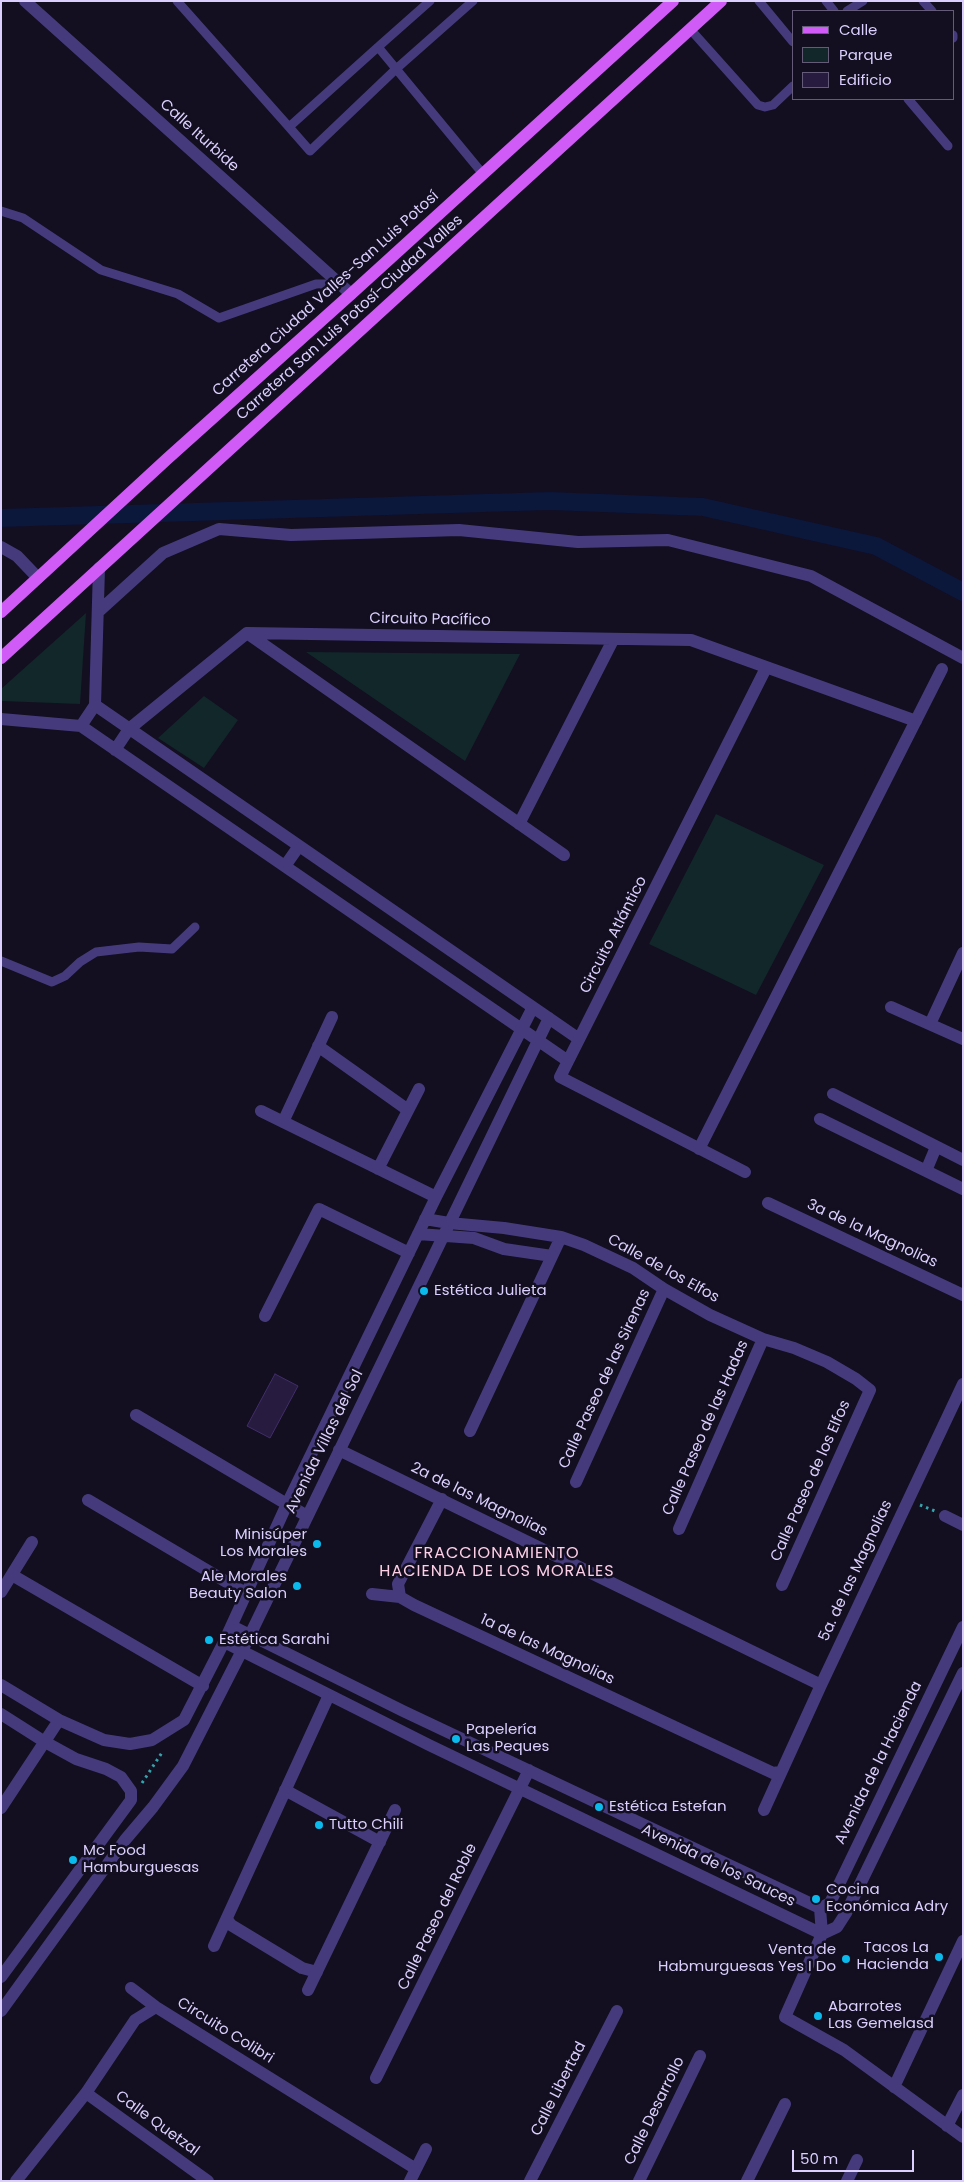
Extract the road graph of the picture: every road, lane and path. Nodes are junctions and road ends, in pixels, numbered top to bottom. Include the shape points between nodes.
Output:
1 (25, 1) edge
2 (177, 1) edge
3 (430, 1) edge
4 (473, 1) edge
5 (674, 1) edge
6 (721, 1) edge
7 (759, 1) edge
8 (863, 1) edge
9 (849, 10) edge
10 (690, 29) junction
11 (792, 41) edge
12 (378, 47) junction
13 (396, 70) junction
14 (792, 87) edge
15 (909, 100) edge
16 (289, 127) junction
17 (948, 146) dead end
18 (483, 174) junction
19 (1, 211) edge
20 (340, 284) junction
21 (351, 294) junction
22 (1, 547) edge
23 (103, 564) junction
24 (38, 578) junction
25 (1, 612) edge
26 (98, 612) junction
27 (247, 633) junction
28 (613, 640) junction
29 (1, 658) edge
30 (963, 658) edge
31 (766, 668) junction
32 (942, 669) dead end
33 (95, 705) junction
34 (1, 719) edge
35 (916, 721) junction
36 (81, 726) junction
37 (129, 729) junction
38 (115, 750) junction
39 (519, 824) junction
40 (299, 846) junction
41 (564, 855) dead end
42 (285, 866) junction
43 (196, 927) dead end
44 (963, 953) edge
45 (1, 961) edge
46 (533, 1007) junction
47 (891, 1007) dead end
48 (332, 1017) dead end
49 (549, 1018) junction
50 (930, 1024) junction
51 (521, 1030) junction
52 (579, 1039) junction
53 (963, 1039) edge
54 (538, 1041) junction
55 (318, 1046) junction
56 (568, 1061) junction
57 (419, 1088) dead end
58 (833, 1094) dead end
59 (408, 1110) junction
60 (261, 1111) dead end
61 (820, 1119) dead end
62 (283, 1122) junction
63 (936, 1147) junction
64 (700, 1149) junction
65 (963, 1160) edge
66 (378, 1169) junction
67 (926, 1171) junction
68 (745, 1172) dead end
69 (963, 1189) edge
70 (436, 1197) junction
71 (768, 1203) dead end
72 (425, 1219) junction
73 (449, 1223) junction
74 (418, 1234) junction
75 (442, 1237) junction
76 (561, 1237) junction
77 (409, 1253) junction
78 (552, 1256) junction
79 (664, 1289) junction
80 (963, 1295) edge
81 (265, 1316) dead end
82 (763, 1339) junction
83 (963, 1384) edge
84 (870, 1390) joint
85 (136, 1415) dead end
86 (470, 1431) dead end
87 (339, 1450) junction
88 (576, 1482) dead end
89 (442, 1499) junction
90 (908, 1499) junction
91 (88, 1500) dead end
92 (288, 1504) junction
93 (307, 1516) junction
94 (945, 1516) joint
95 (963, 1525) edge
96 (679, 1529) dead end
97 (32, 1542) dead end
98 (12, 1575) junction
99 (782, 1585) dead end
100 (1, 1592) edge
101 (247, 1594) junction
102 (372, 1594) dead end
103 (400, 1597) junction
104 (232, 1626) junction
105 (963, 1627) edge
106 (250, 1635) junction
107 (224, 1642) junction
108 (242, 1651) junction
109 (963, 1673) edge
110 (1, 1685) edge
111 (821, 1685) junction
112 (203, 1686) junction
113 (329, 1695) junction
114 (1, 1714) edge
115 (60, 1720) junction
116 (45, 1742) junction
117 (168, 1744) dead end
118 (529, 1770) junction
119 (780, 1772) junction
120 (520, 1789) junction
121 (285, 1790) junction
122 (131, 1800) junction
123 (153, 1807) junction
124 (1, 1808) edge
125 (395, 1810) dead end
126 (764, 1810) dead end
127 (380, 1842) junction
128 (63, 1893) junction
129 (77, 1906) junction
130 (820, 1908) junction
131 (227, 1919) junction
132 (822, 1934) junction
133 (963, 1941) edge
134 (214, 1946) dead end
135 (951, 1966) junction
136 (317, 1972) junction
137 (963, 1972) edge
138 (1, 1977) edge
139 (131, 1988) dead end
140 (308, 1990) dead end
141 (156, 2007) junction
142 (1, 2011) edge
143 (617, 2011) dead end
144 (700, 2056) dead end
145 (376, 2078) dead end
146 (894, 2087) junction
147 (86, 2093) junction
148 (963, 2095) edge
149 (785, 2104) dead end
150 (948, 2126) junction
151 (963, 2137) edge
152 (426, 2149) dead end
153 (857, 2160) dead end
154 (413, 2175) edge
155 (17, 2180) edge
156 (208, 2181) edge
157 (530, 2181) edge
158 (639, 2181) edge
159 (747, 2181) edge
160 (847, 2181) edge

1 - 20 street, Calle Iturbide
2 - 16 lane
3 - 12 lane
4 - 13 lane
5 - 18 main road, Carretera Ciudad Valles-San Luis Potosí
6 - 10 main road, Carretera San Luis Potosí-Ciudad Valles
7 - 11 lane
8 - 9 lane
10 - 14 lane via 758,105 765,108 773,105
10 - 23 main road, Carretera San Luis Potosí-Ciudad Valles
12 - 13 lane
12 - 16 lane
13 - 16 lane via 310,151
13 - 18 lane
15 - 17 lane
18 - 21 main road, Carretera Ciudad Valles-San Luis Potosí
19 - 20 lane via 23,218 101,270 178,294 219,318 316,284
20 - 21 street, Calle Iturbide
21 - 24 main road, Carretera Ciudad Valles-San Luis Potosí
22 - 24 street via 18,556
23 - 26 street
23 - 29 main road, Carretera San Luis Potosí-Ciudad Valles
24 - 25 main road, Carretera Ciudad Valles-San Luis Potosí
26 - 30 street via 163,553 219,529 291,535 459,530 578,542 668,540 811,576
26 - 33 street
27 - 28 street, Circuito Pacífico
27 - 37 street
27 - 39 street
28 - 31 street, Circuito Pacífico via 691,640
28 - 39 street
31 - 35 street
31 - 52 street, Circuito Atlántico
32 - 35 street
33 - 36 street
33 - 37 street
34 - 36 street
35 - 64 street
36 - 38 street
37 - 38 street
37 - 40 street
38 - 42 street
39 - 41 street
40 - 42 street
40 - 46 street
42 - 51 street
43 - 45 lane via 172,950 139,947 96,952 52,982
44 - 50 street
46 - 49 street
46 - 51 street, Avenida Villas del Sol
47 - 50 street
48 - 55 street
49 - 52 street
49 - 54 street, Avenida Villas del Sol
50 - 53 street
51 - 54 street
51 - 70 street, Avenida Villas del Sol
52 - 56 street, Circuito Atlántico
54 - 56 street
54 - 73 street, Avenida Villas del Sol
55 - 59 street
55 - 62 street
56 - 64 street, Circuito Atlántico via 560,1077
57 - 59 street
58 - 63 street
59 - 66 street
60 - 62 street
61 - 67 street
62 - 66 street
63 - 65 street
63 - 67 street
64 - 68 street, Circuito Atlántico
66 - 70 street
67 - 69 street
70 - 72 street, Avenida Villas del Sol
71 - 80 street, 3a de la Magnolias
72 - 73 street, Calle de los Elfos
72 - 74 street, Avenida Villas del Sol
73 - 75 street, Avenida Villas del Sol
73 - 76 street, Calle de los Elfos
74 - 75 street
74 - 77 street, Avenida Villas del Sol
75 - 78 street via 474,1238 504,1248
75 - 87 street, Avenida Villas del Sol
76 - 78 street
76 - 79 street, Calle de los Elfos via 633,1268
77 - 81 street via 319,1209
77 - 92 street, Avenida Villas del Sol
78 - 86 street
79 - 82 street, Calle de los Elfos
79 - 88 street, Calle Paseo de las Sirenas
82 - 84 street, Calle de los Elfos via 827,1362
82 - 96 street, Calle Paseo de las Hadas
83 - 90 street, 5a. de las Magnolias
84 - 99 street, Calle Paseo de los Elfos
85 - 92 street
87 - 89 street, 2a de las Magnolias
87 - 93 street, Avenida Villas del Sol
89 - 103 street via 398,1584
89 - 111 street, 2a de las Magnolias
90 - 94 path
90 - 111 street, 5a. de las Magnolias
91 - 101 street
92 - 93 street
92 - 101 street, Avenida Villas del Sol
93 - 106 street, Avenida Villas del Sol
94 - 95 street
97 - 98 street
98 - 100 street
98 - 112 street
101 - 104 street, Avenida Villas del Sol
102 - 103 street
103 - 119 street, 1a de las Magnolias via 773,1773
104 - 106 street, Avenida de los Sauces
104 - 107 street, Avenida Villas del Sol
105 - 130 street, Avenida de la Hacienda via 830,1903
106 - 108 street, Avenida Villas del Sol
106 - 118 street, Avenida de los Sauces
107 - 108 street, Avenida de los Sauces
107 - 112 street, Avenida Villas del Sol
108 - 113 street, Avenida de los Sauces
108 - 123 street, Avenida Villas del Sol via 183,1766
109 - 132 street via 846,1913 838,1927
110 - 115 street
111 - 119 street, 5a. de las Magnolias
112 - 115 street, Avenida Villas del Sol via 184,1720 152,1740 130,1744 104,1740
113 - 120 street, Avenida de los Sauces
113 - 121 street
114 - 116 street
115 - 116 street
116 - 122 street via 121,1777 131,1790
116 - 124 street
117 - 122 path
118 - 120 street, Calle Paseo del Roble
118 - 130 street, Avenida de los Sauces
119 - 126 street, 5a. de las Magnolias
120 - 132 street, Avenida de los Sauces
120 - 145 street, Calle Paseo del Roble
121 - 127 street
121 - 131 street
122 - 123 street
122 - 128 street
123 - 129 street, Avenida Villas del Sol
125 - 127 street
127 - 136 street
128 - 129 street
128 - 138 street
129 - 142 street, Avenida Villas del Sol
130 - 132 street
131 - 134 street
131 - 136 street via 231,1925 302,1968
132 - 146 street via 785,2017 844,2050
133 - 135 street
135 - 137 street
135 - 146 street
136 - 140 street
139 - 141 street
141 - 147 street, Circuito Colibri via 135,2020
141 - 154 street, Circuito Colibri
143 - 157 street, Calle Libertad
144 - 158 street, Calle Desarrollo
146 - 150 street
147 - 155 street, Circuito Colibri
147 - 156 street, Calle Quetzal
148 - 150 street
149 - 159 street
150 - 151 street
152 - 154 street
153 - 160 street

